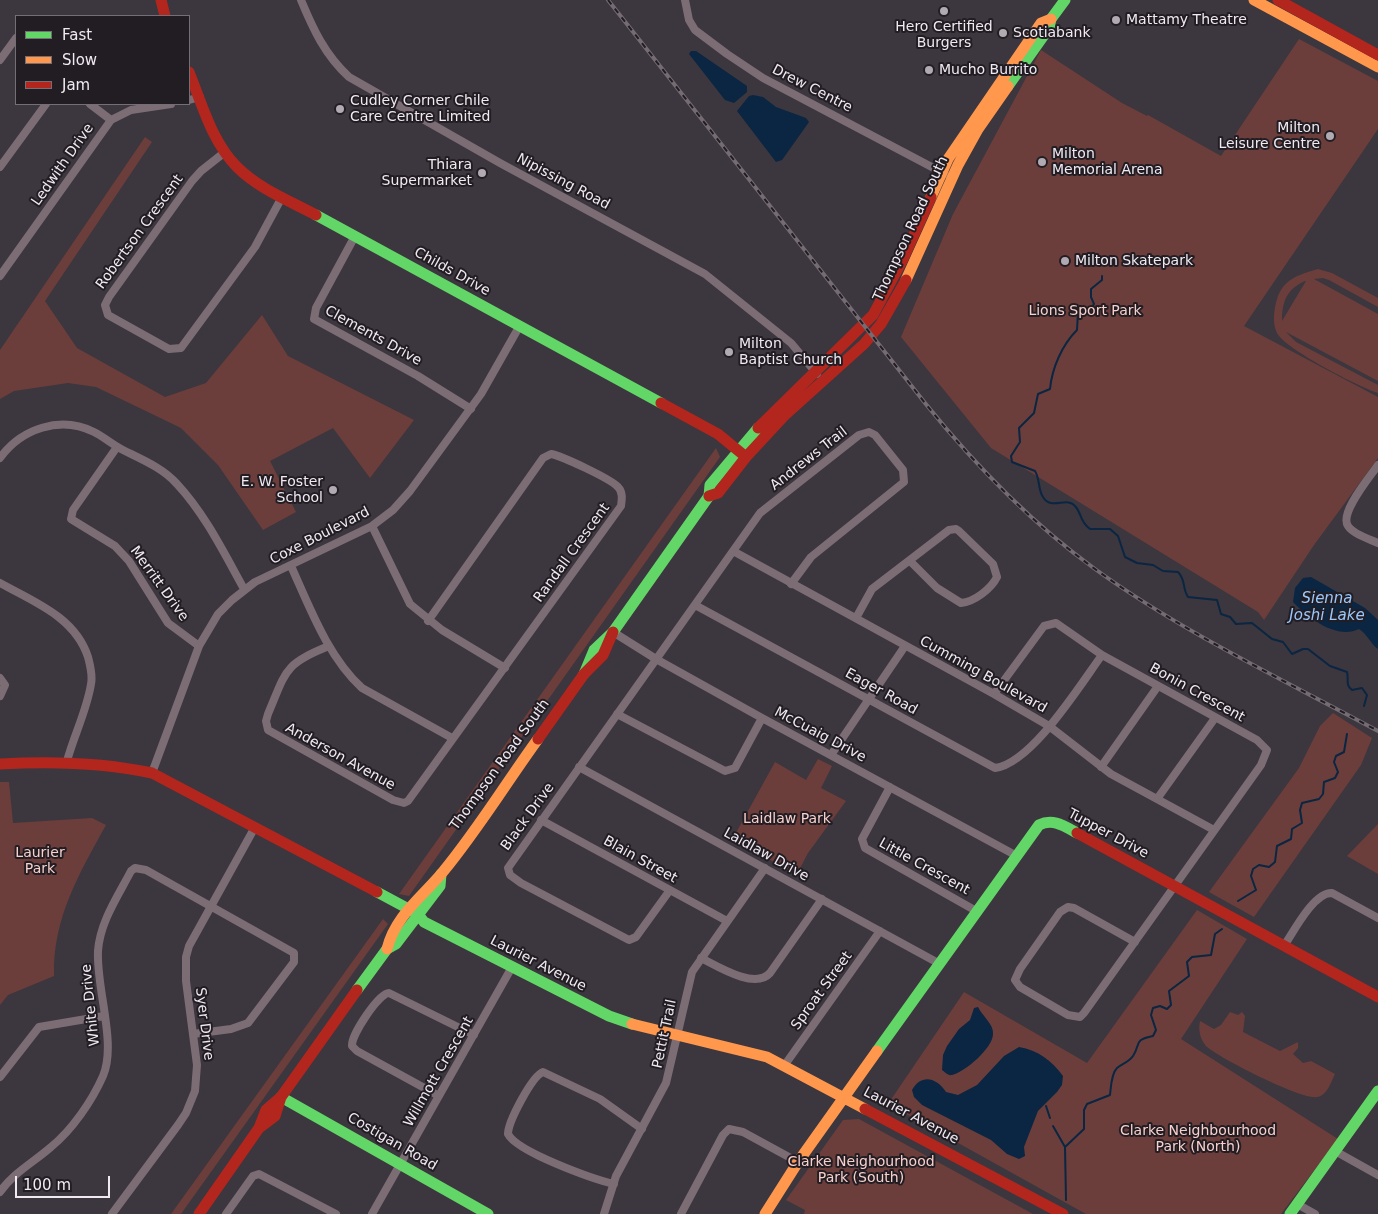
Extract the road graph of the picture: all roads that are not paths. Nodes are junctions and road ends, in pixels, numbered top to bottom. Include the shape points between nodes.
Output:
1 (160, 0) edge
2 (302, 0) edge
3 (685, 0) edge
4 (1065, 0) edge
5 (1254, 0) edge
6 (1278, 0) edge
7 (165, 15) edge
8 (13, 49) edge
9 (1378, 55) edge
10 (0, 60) edge
11 (1378, 67) edge
12 (190, 74) edge
13 (200, 96) junction
14 (190, 100) edge
15 (45, 105) edge
16 (91, 105) edge
17 (164, 105) edge
18 (110, 120) junction
19 (225, 152) junction
20 (0, 168) edge
21 (946, 175) junction
22 (282, 197) junction
23 (355, 236) junction
24 (0, 276) edge
25 (519, 326) junction
26 (815, 372) junction
27 (823, 382) junction
28 (471, 409) junction
29 (117, 447) junction
30 (742, 453) junction
31 (0, 458) edge
32 (1378, 465) edge
33 (372, 526) junction
34 (1378, 543) edge
35 (733, 551) junction
36 (910, 561) junction
37 (291, 566) junction
38 (0, 583) edge
39 (791, 584) junction
40 (244, 589) junction
41 (695, 605) junction
42 (856, 618) junction
43 (428, 621) junction
44 (613, 632) junction
45 (199, 646) junction
46 (329, 646) junction
47 (905, 646) junction
48 (1102, 655) junction
49 (656, 659) junction
50 (505, 668) junction
51 (0, 678) edge
52 (1158, 686) junction
53 (994, 694) junction
54 (0, 696) edge
55 (868, 699) junction
56 (617, 714) junction
57 (762, 718) junction
58 (1215, 718) junction
59 (1049, 726) junction
60 (452, 738) junction
61 (831, 755) junction
62 (67, 760) junction
63 (0, 764) edge
64 (579, 767) junction
65 (1101, 767) junction
66 (152, 773) junction
67 (890, 787) junction
68 (1157, 799) junction
69 (541, 820) junction
70 (255, 827) junction
71 (1214, 830) junction
72 (1017, 856) junction
73 (765, 868) junction
74 (1175, 886) junction
75 (670, 890) junction
76 (822, 899) junction
77 (211, 905) junction
78 (413, 912) junction
79 (978, 912) junction
80 (1378, 918) edge
81 (727, 921) junction
82 (880, 931) junction
83 (1135, 942) junction
84 (1284, 946) junction
85 (702, 958) junction
86 (940, 964) junction
87 (512, 967) junction
88 (1378, 997) edge
89 (104, 1016) junction
90 (194, 1034) junction
91 (474, 1035) junction
92 (677, 1035) junction
93 (784, 1066) junction
94 (0, 1077) edge
95 (439, 1096) junction
96 (1376, 1096) edge
97 (281, 1097) junction
98 (844, 1098) junction
99 (642, 1129) junction
100 (1335, 1151) junction
101 (798, 1162) junction
102 (400, 1164) junction
103 (1378, 1175) edge
104 (614, 1184) junction
105 (0, 1192) edge
106 (1298, 1204) junction
107 (112, 1214) edge
108 (199, 1214) edge
109 (226, 1214) edge
110 (336, 1214) edge
111 (372, 1214) edge
112 (488, 1214) edge
113 (604, 1214) edge
114 (681, 1214) edge
115 (765, 1214) edge
116 (1063, 1214) edge
117 (1290, 1214) edge
118 (1315, 1214) edge

1 - 7 street
2 - 26 street, Nipissing Road via 317,38 349,77 705,274 791,343
3 - 21 street, Drew Centre via 689,20 695,30 727,54 764,78
4 - 21 street, Thompson Road South via 1051,19 1049,28
5 - 11 street
6 - 9 street
8 - 10 street
12 - 13 street, Childs Drive
13 - 14 street
13 - 19 street, Childs Drive
15 - 20 street
16 - 18 street
17 - 18 street, Ledwith Drive via 131,110
18 - 24 street, Ledwith Drive
19 - 22 street, Childs Drive via 249,178
19 - 22 street, Robertson Crescent via 201,170 171,209 106,300 108,315 169,349 180,348 255,247
21 - 26 street, Thompson Road South via 873,315
21 - 27 street, Thompson Road South via 909,275 892,307 864,344
22 - 23 street, Childs Drive
23 - 25 street, Childs Drive
23 - 28 street, Clements Drive via 316,308 314,318
25 - 28 street, Coxe Boulevard
25 - 30 street, Childs Drive via 718,434
26 - 27 street, Nipissing Road
26 - 30 street, Thompson Road South via 773,411
27 - 30 street, Thompson Road South
28 - 33 street, Coxe Boulevard via 410,491
29 - 31 street via 84,428 50,426 16,440
29 - 40 street via 151,464 176,482 202,517
29 - 45 street, Merritt Drive via 72,510 71,519 115,546 129,561 168,622
30 - 44 street, Thompson Road South via 710,485 709,496
32 - 34 street via 1345,517 1347,526 1352,530
33 - 37 street, Coxe Boulevard
33 - 43 street via 410,604
35 - 39 street, Cumming Boulevard
35 - 39 street, Andrews Trail via 760,513 860,435 869,432 875,435 903,470 904,482 811,557
35 - 41 street, Andrews Trail
36 - 36 street via 937,588 961,603 973,600 997,577 993,564 956,529 949,530
36 - 42 street via 872,589
37 - 40 street, Coxe Boulevard
37 - 46 street
38 - 62 street via 59,616 74,630 84,647 90,664 91,686
39 - 42 street, Cumming Boulevard
40 - 45 street, Coxe Boulevard via 218,614
41 - 49 street, Andrews Trail
41 - 55 street, Eager Road
42 - 47 street, Cumming Boulevard
43 - 50 street
43 - 50 street, Randall Crescent via 543,458 550,454 562,456 618,486 621,506
44 - 49 street, McCuaig Drive
44 - 78 street, Thompson Road South via 611,644 584,674 441,874 430,881
45 - 66 street, Coxe Boulevard
46 - 60 street via 350,677 362,688
46 - 60 street, Anderson Avenue via 302,658 286,670 266,721 270,733 404,803 415,793
47 - 53 street, Cumming Boulevard
47 - 55 street
48 - 52 street, Bonin Crescent
48 - 53 street, Bonin Crescent via 1056,623 1048,623
48 - 59 street
49 - 56 street, Black Drive
49 - 57 street, McCuaig Drive
50 - 60 street, Randall Crescent
51 - 54 street via 5,685
52 - 58 street, Bonin Crescent
52 - 65 street
53 - 59 street, Cumming Boulevard
55 - 59 street, Eager Road via 995,768 1007,764 1034,744
55 - 61 street
56 - 57 street via 725,771 735,768
56 - 64 street, Black Drive
57 - 61 street, McCuaig Drive
58 - 68 street
58 - 71 street, Bonin Crescent via 1256,740 1267,750 1261,765
59 - 65 street, Cumming Boulevard
61 - 67 street, McCuaig Drive
62 - 63 street, Laurier Avenue
62 - 66 street, Laurier Avenue via 104,762
64 - 69 street, Black Drive
64 - 73 street, Laidlaw Drive
65 - 68 street, Cumming Boulevard
66 - 70 street, Laurier Avenue
67 - 72 street, McCuaig Drive
67 - 79 street, Little Crescent via 862,839 865,848
68 - 71 street, Cumming Boulevard
69 - 75 street, Blain Street
69 - 75 street, Black Drive via 510,864 510,875 614,934 629,940 636,937
70 - 77 street, Syer Drive
70 - 78 street, Laurier Avenue
71 - 74 street, Bonin Crescent
72 - 74 street, Tupper Drive via 1040,825 1052,822
72 - 79 street, Tupper Drive
73 - 76 street, Laidlaw Drive
73 - 81 street, Pettit Trail
74 - 83 street, Bonin Crescent
74 - 84 street, Tupper Drive
75 - 81 street, Blain Street
76 - 82 street, Laidlaw Drive
76 - 85 street via 764,978 727,972
77 - 89 street, White Drive via 146,870 139,867 132,871 104,923 100,940 98,961
77 - 90 street, Syer Drive via 186,956
77 - 90 street via 292,951 295,959 248,1024
78 - 87 street, Laurier Avenue via 424,922
78 - 97 street, Thompson Road South via 388,941 387,949
79 - 86 street, Tupper Drive
80 - 84 street via 1332,893 1326,893 1314,901
81 - 85 street, Pettit Trail
82 - 86 street, Laidlaw Drive
82 - 93 street, Sproat Street
83 - 83 street, Bonin Crescent via 1068,907 1060,912 1015,980 1020,987 1074,1018 1080,1017
84 - 88 street, Tupper Drive
85 - 92 street, Pettit Trail via 689,981
86 - 98 street, Tupper Drive
87 - 91 street, Willmott Crescent
87 - 92 street, Laurier Avenue via 609,1016
89 - 94 street via 39,1027
89 - 105 street, White Drive via 108,1051 104,1076 53,1146 17,1172
90 - 107 street, Syer Drive via 197,1079 190,1104
91 - 95 street, Willmott Crescent
91 - 95 street via 389,993 381,996 354,1035 352,1046 357,1051
92 - 93 street, Laurier Avenue via 766,1057
92 - 99 street, Pettit Trail via 666,1083
93 - 98 street, Laurier Avenue
95 - 102 street, Willmott Crescent
96 - 100 street
97 - 102 street, Costigan Road
97 - 108 street, Thompson Road South via 281,1107 268,1124 260,1128
98 - 101 street, Tupper Drive
98 - 116 street, Laurier Avenue
99 - 104 street, Pettit Trail
99 - 104 street via 600,1099 543,1072 535,1078 510,1122 508,1134 514,1142 560,1166
100 - 103 street
100 - 106 street
101 - 114 street via 743,1132 729,1128
101 - 115 street, Tupper Drive
102 - 111 street, Willmott Crescent
102 - 112 street, Costigan Road
104 - 113 street, Pettit Trail
106 - 117 street
106 - 118 street
109 - 110 street via 253,1176 259,1174

